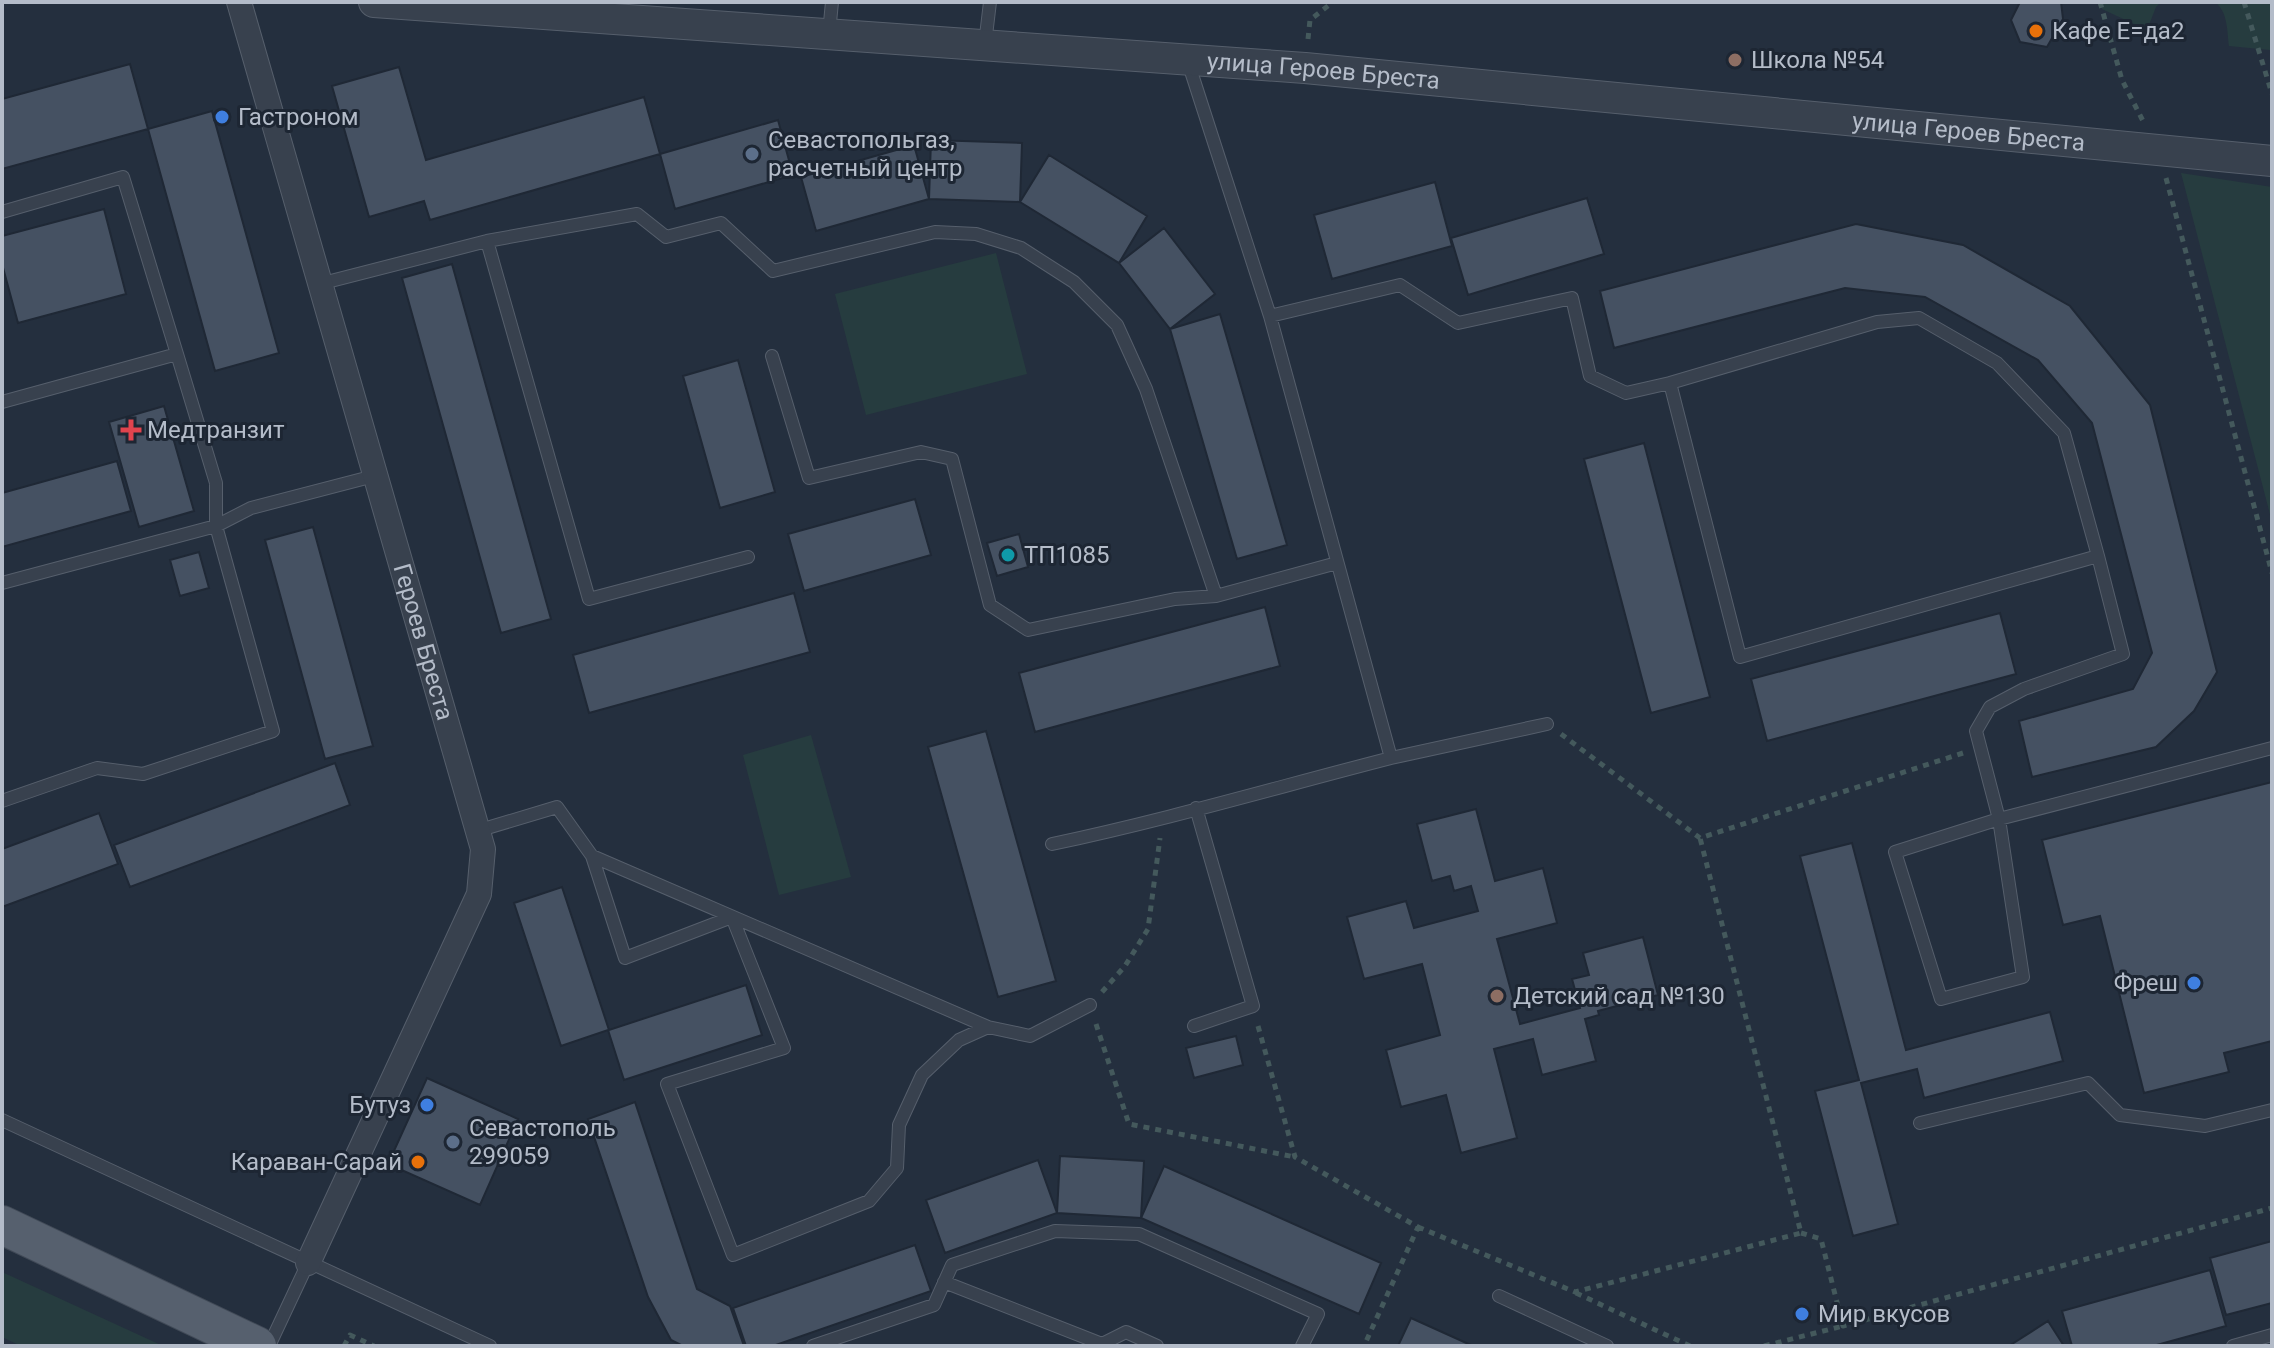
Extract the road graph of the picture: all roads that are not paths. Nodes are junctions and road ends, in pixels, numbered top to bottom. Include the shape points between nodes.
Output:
1 (239, 2) edge
2 (374, 2) edge
3 (832, 2) edge
4 (990, 2) edge
5 (829, 33) junction
6 (985, 44) junction
7 (1188, 62) junction
8 (2272, 161) edge
9 (2, 212) edge
10 (487, 241) junction
11 (323, 283) junction
12 (1270, 316) junction
13 (177, 354) junction
14 (772, 356) dead end
15 (1670, 383) junction
16 (2, 402) edge
17 (374, 476) junction
18 (216, 526) junction
19 (2098, 556) junction
20 (748, 557) dead end
21 (1337, 563) junction
22 (2, 583) edge
23 (1216, 596) junction
24 (1547, 724) road end
25 (2272, 748) edge
26 (1391, 758) junction
27 (2, 801) edge
28 (1196, 808) junction
29 (1999, 819) junction
30 (477, 831) junction
31 (1052, 844) dead end
32 (592, 856) junction
33 (732, 917) junction
34 (1090, 1005) road end
35 (1194, 1026) dead end
36 (988, 1027) junction
37 (2272, 1110) edge
38 (2, 1120) edge
39 (1920, 1123) dead end
40 (2, 1225) edge
41 (308, 1263) junction
42 (944, 1282) junction
43 (1499, 1296) dead end
44 (2272, 1335) edge
45 (257, 1346) edge
46 (269, 1346) edge
47 (490, 1346) edge
48 (813, 1346) edge
49 (1157, 1346) edge
50 (1302, 1346) edge
51 (1607, 1346) edge
52 (2233, 1346) edge

1 - 11 street, Героев Бреста
2 - 5 street, улица Героев Бреста
3 - 5 lane
4 - 6 lane
5 - 6 street, улица Героев Бреста
6 - 7 street, улица Героев Бреста
7 - 8 street, улица Героев Бреста via 1305,68
7 - 12 lane
9 - 13 lane via 123,177
10 - 11 lane
10 - 20 lane via 589,599
10 - 23 lane via 637,214 666,237 721,223 773,271 935,232 976,234 1021,248 1074,282 1117,325 1169,451
11 - 17 street, Героев Бреста
12 - 15 lane via 1400,285 1458,323 1572,298 1590,376 1626,393
12 - 21 lane
13 - 16 lane
13 - 18 lane via 216,483
14 - 23 lane via 809,478 921,452 952,459 990,605 1028,630 1175,599
15 - 19 lane via 1877,322 1919,318 1997,363 2064,433
15 - 19 lane via 1740,657
17 - 18 lane via 251,508
17 - 30 street, Героев Бреста
18 - 22 lane
18 - 27 lane via 273,731 143,774 97,768
19 - 29 lane via 2123,654 2024,689 1990,707 1976,731
21 - 23 lane
21 - 26 lane
24 - 26 lane
25 - 29 lane
26 - 28 lane
28 - 31 lane via 1163,821
28 - 35 lane via 1253,1006
29 - 29 lane via 1895,852 1941,999 2023,977
30 - 32 lane via 557,807
30 - 41 street, Героев Бреста via 483,849 479,894
32 - 33 lane
32 - 33 lane via 625,958
33 - 36 lane
33 - 36 lane via 784,1048 667,1084 733,1255 869,1201 897,1168 899,1125 922,1075 959,1040
34 - 36 lane via 1030,1036
37 - 39 lane via 2205,1126 2120,1115 2088,1083
38 - 41 lane
40 - 45 main road
41 - 46 lane
41 - 47 lane
42 - 48 lane via 934,1305
42 - 49 lane via 1102,1344 1126,1332
42 - 50 lane via 952,1265 1055,1231 1139,1234 1318,1314
43 - 51 lane
44 - 52 lane

